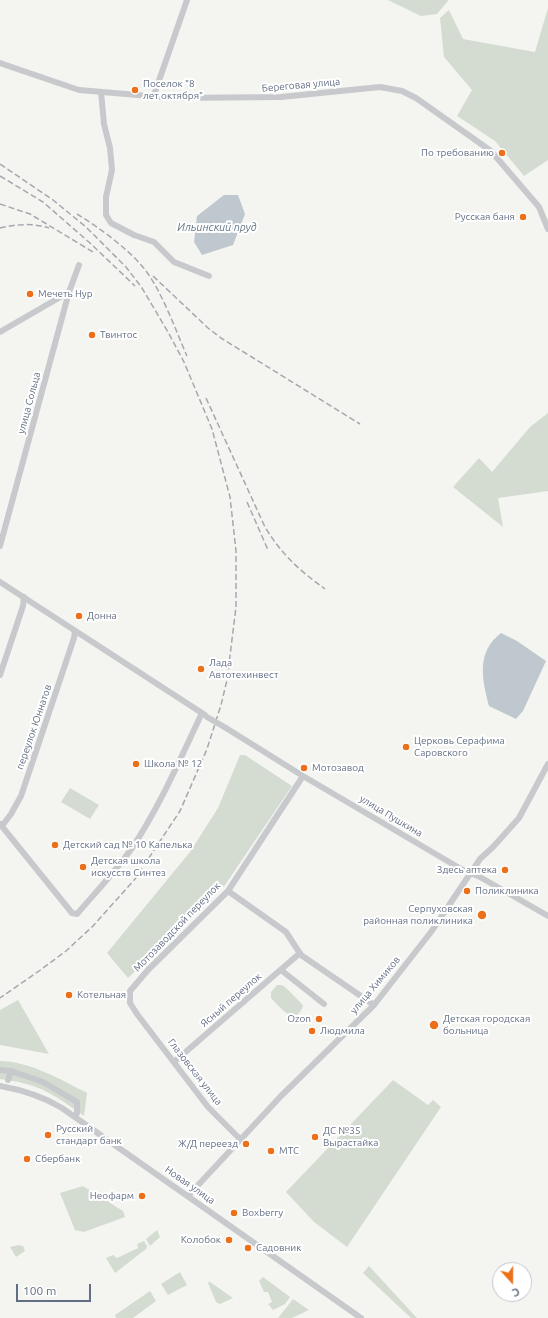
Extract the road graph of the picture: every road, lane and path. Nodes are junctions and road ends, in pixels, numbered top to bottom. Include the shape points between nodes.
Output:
1 (187, 0) edge
2 (0, 63) edge
3 (100, 92) junction
4 (154, 96) junction
5 (548, 229) edge
6 (79, 265) dead end
7 (209, 276) dead end
8 (69, 292) junction
9 (0, 332) edge
10 (0, 546) edge
11 (0, 582) edge
12 (24, 598) junction
13 (75, 631) junction
14 (0, 675) edge
15 (204, 715) junction
16 (548, 764) edge
17 (304, 776) junction
18 (1, 825) edge
19 (470, 873) junction
20 (228, 891) junction
21 (548, 916) edge
22 (300, 953) junction
23 (281, 970) junction
24 (324, 1004) dead end
25 (374, 1005) junction
26 (137, 1014) joint
27 (174, 1062) junction
28 (0, 1070) edge
29 (11, 1071) junction
30 (8, 1080) dead end
31 (0, 1086) edge
32 (77, 1113) dead end
33 (240, 1139) junction
34 (188, 1196) junction
35 (361, 1318) edge

1 - 4 street
2 - 3 street, Береговая улица via 79,90
3 - 4 street, Береговая улица
3 - 7 street via 112,170 106,197 106,215 111,223 154,242 174,262
4 - 5 street, Береговая улица via 256,98 380,87 402,91 492,151 539,207
6 - 8 street, улица Сольца
8 - 9 street
8 - 10 street, улица Сольца
11 - 12 street
12 - 13 street
12 - 14 street
13 - 15 street
13 - 18 street, переулок Юннатов via 21,796
15 - 17 street, улица Пушкина, bridge
15 - 18 street via 140,836 77,914 72,913
16 - 19 street, улица Химиков via 519,818
17 - 19 street, улица Пушкина
17 - 20 street, Мотозаводской переулок
19 - 21 street, улица Пушкина
19 - 25 street, улица Химиков via 431,932
20 - 22 street via 286,932
20 - 26 street, Мотозаводской переулок via 130,991 130,1003
22 - 23 street, Ясный переулок
22 - 25 street
23 - 24 street
23 - 27 street, Ясный переулок
25 - 33 street, улица Химиков
26 - 27 street, Глазовская улица
27 - 33 street, Глазовская улица via 208,1107
28 - 29 street
29 - 30 street
29 - 32 street via 43,1082 77,1102
31 - 34 street, Новая улица via 33,1093 52,1102
33 - 34 street, улица Химиков
34 - 35 street, Новая улица

